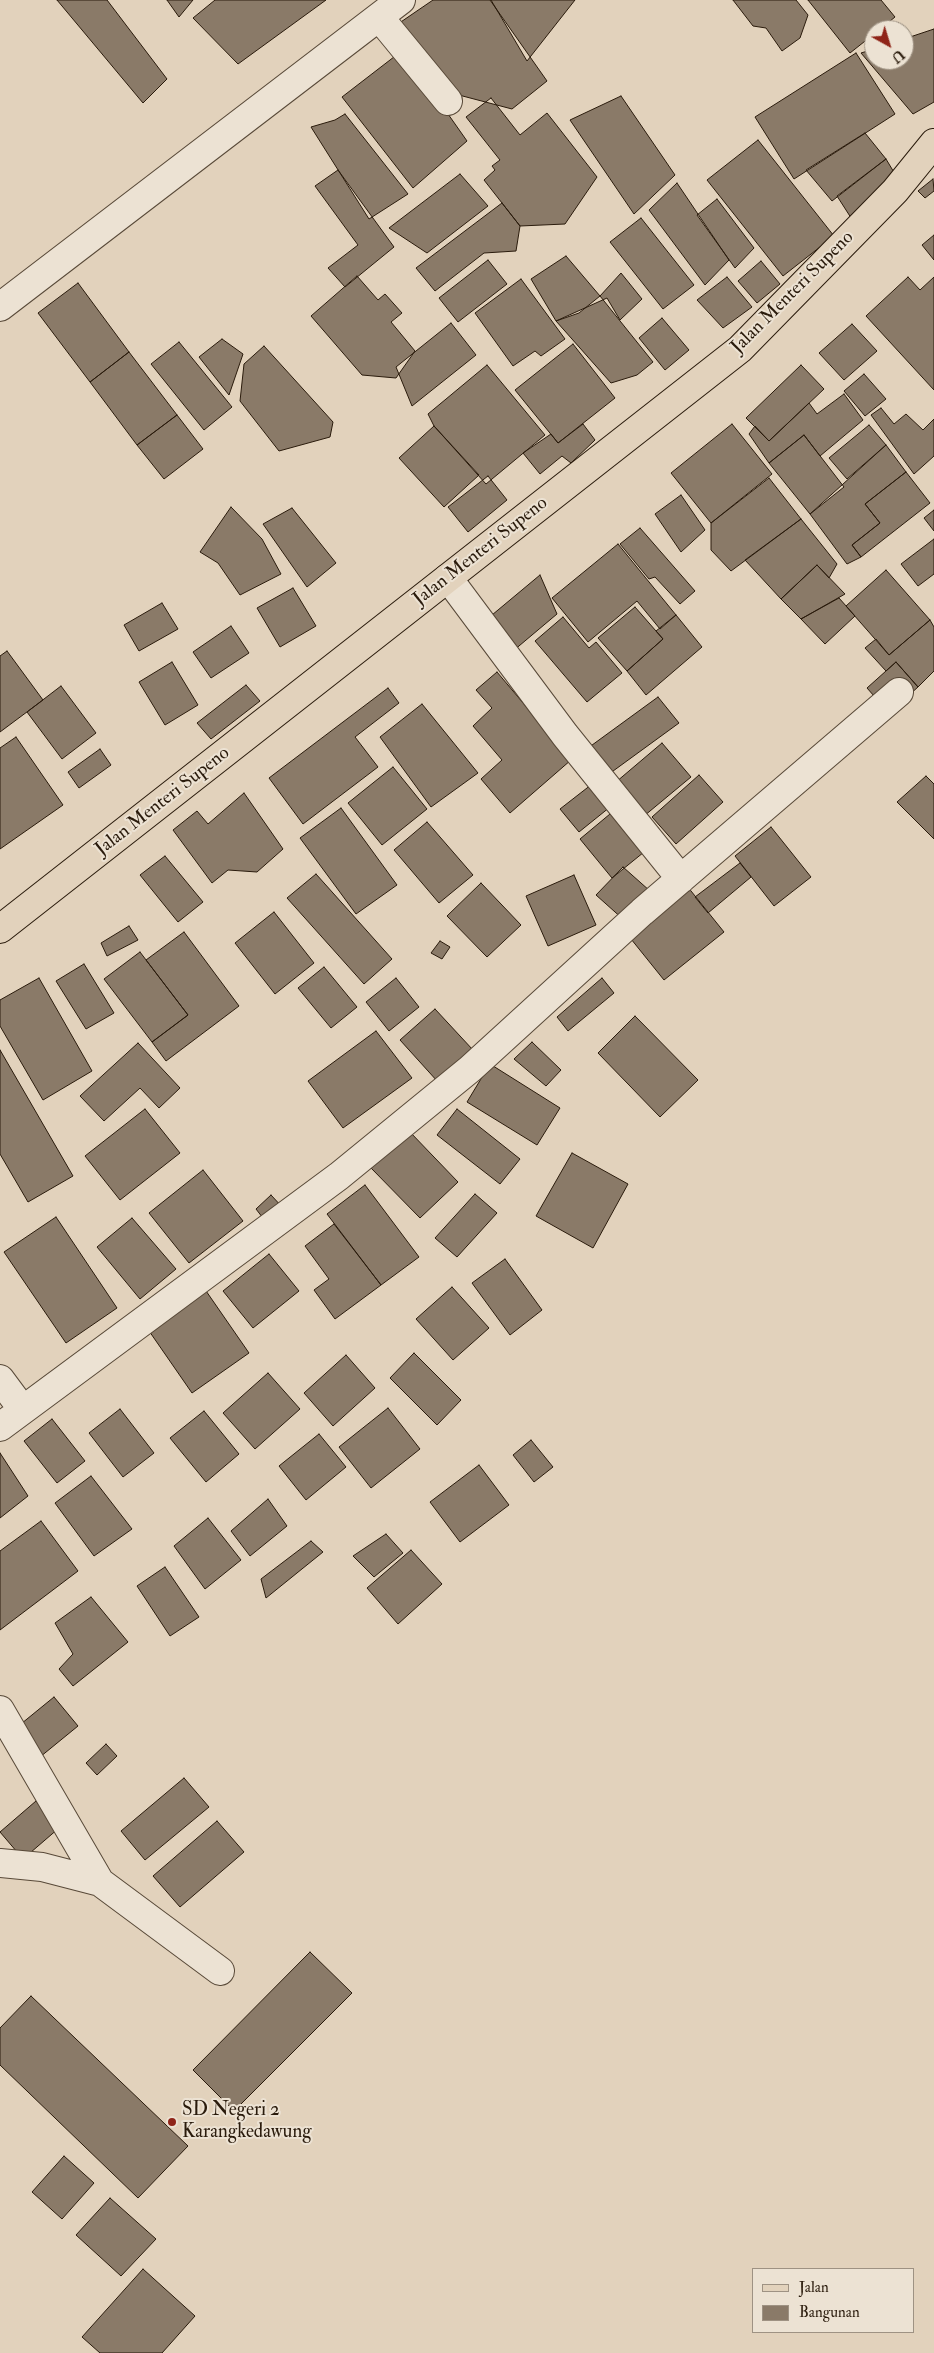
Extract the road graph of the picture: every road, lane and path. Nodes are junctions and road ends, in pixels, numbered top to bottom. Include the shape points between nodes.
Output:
1 (401, 0) edge
2 (379, 17) junction
3 (448, 101) dead end
4 (934, 143) edge
5 (0, 307) edge
6 (448, 578) junction
7 (899, 692) dead end
8 (680, 879) junction
9 (0, 929) edge
10 (0, 1379) edge
11 (23, 1410) junction
12 (0, 1427) edge
13 (0, 1710) edge
14 (0, 1863) edge
15 (100, 1882) junction
16 (220, 1971) dead end

1 - 2 street
2 - 3 street
2 - 5 street
4 - 6 main road, Jalan Menteri Supeno via 895,191 740,349
6 - 8 street via 565,736
6 - 9 main road, Jalan Menteri Supeno
7 - 8 street
8 - 11 street via 470,1069 339,1176
10 - 11 street
11 - 12 street
13 - 15 street
14 - 15 street via 42,1867
15 - 16 street

